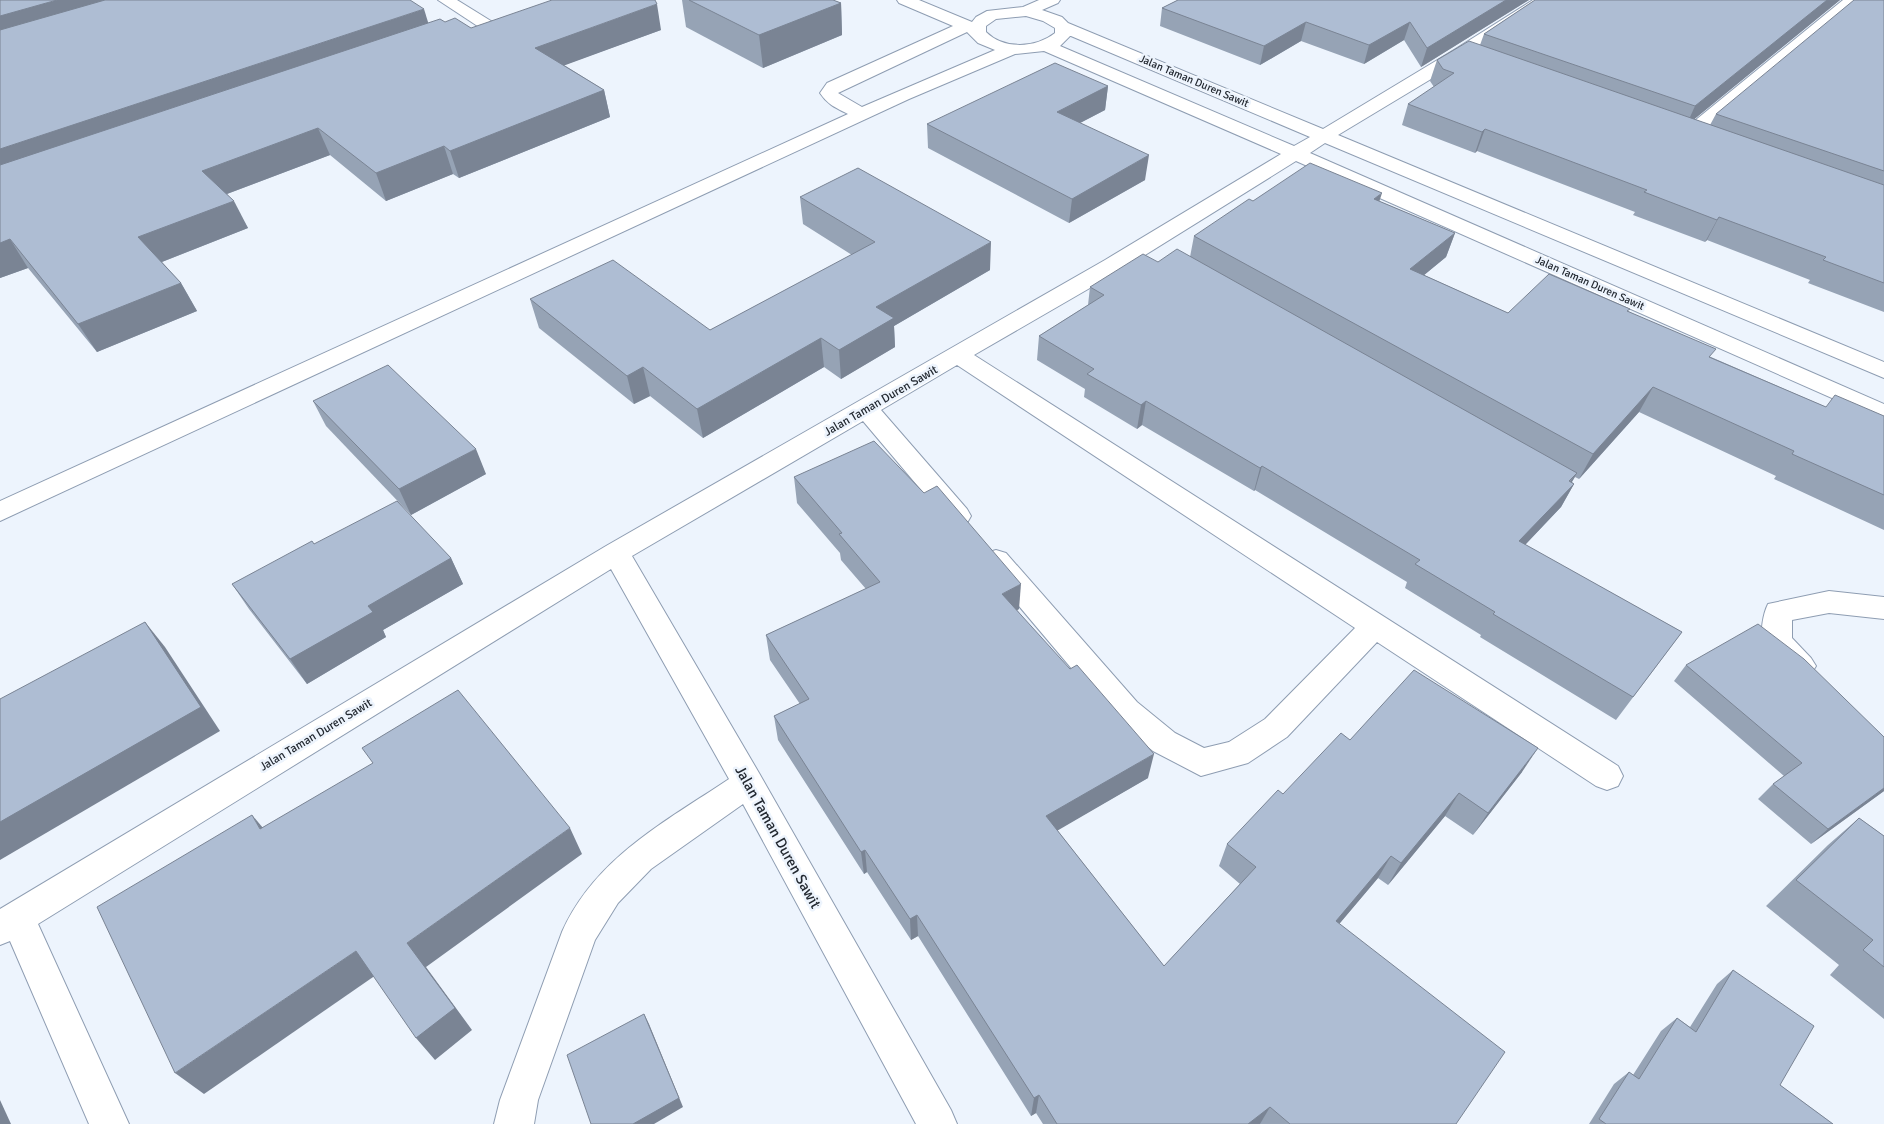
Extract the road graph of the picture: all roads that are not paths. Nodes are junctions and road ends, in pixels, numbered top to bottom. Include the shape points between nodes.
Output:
1 (446, 0) edge
2 (904, 0) edge
3 (1052, 0) edge
4 (1544, 0) edge
5 (1884, 8) edge
6 (1026, 11) junction
7 (1062, 26) junction
8 (972, 28) junction
9 (468, 30) edge
10 (1046, 46) junction
11 (1013, 49) junction
12 (1460, 54) junction
13 (1484, 62) edge
14 (862, 114) junction
15 (1670, 129) edge
16 (1325, 135) junction
17 (1688, 136) junction
18 (1707, 142) edge
19 (1297, 154) junction
20 (959, 356) junction
21 (1884, 371) edge
22 (866, 409) junction
23 (1884, 412) edge
24 (0, 512) edge
25 (616, 553) junction
26 (1884, 608) edge
27 (1375, 626) junction
28 (1821, 687) edge
29 (1608, 776) dead end
30 (748, 783) junction
31 (8, 923) edge
32 (109, 1124) edge
33 (514, 1124) edge
34 (937, 1124) edge

1 - 9 street via 492,22
2 - 8 street
3 - 6 street
4 - 12 street, Jalan Taman Duren Sawit
5 - 17 street via 1860,2 1849,3
6 - 7 street, Jalan Taman Duren Sawit via 1049,16
6 - 8 street via 991,16
7 - 10 street via 1064,32 1061,37
7 - 16 street, Jalan Taman Duren Sawit
8 - 11 street via 988,42
8 - 14 street via 833,87 829,93 833,99
10 - 11 street
10 - 19 street, Jalan Taman Duren Sawit
11 - 14 street
12 - 13 street
12 - 16 street, Jalan Taman Duren Sawit
14 - 24 street
15 - 17 street
16 - 19 street, Jalan Taman Duren Sawit
16 - 21 street, Jalan Taman Duren Sawit
17 - 18 street
19 - 20 street, Jalan Taman Duren Sawit via 1152,250 1113,265
19 - 23 street, Jalan Taman Duren Sawit
20 - 22 street, Jalan Taman Duren Sawit
20 - 27 street
22 - 25 street, Jalan Taman Duren Sawit
22 - 27 street via 1126,711 1164,742 1201,762 1237,754 1276,728
25 - 30 street, Jalan Taman Duren Sawit
25 - 31 street, Jalan Taman Duren Sawit
26 - 28 street via 1829,602 1778,612 1777,642
27 - 29 street
30 - 33 street via 639,858 606,892 580,932 519,1100
30 - 34 street, Jalan Taman Duren Sawit
31 - 32 street, Jalan Taman Duren Sawit

